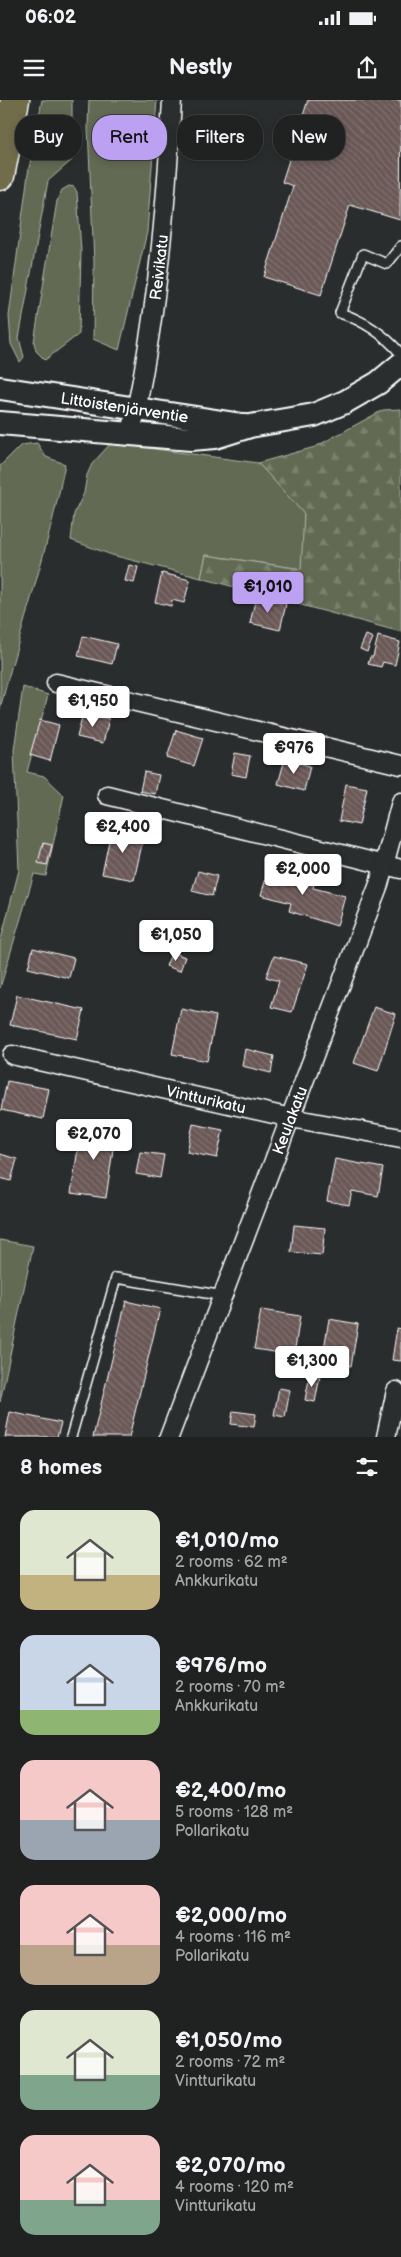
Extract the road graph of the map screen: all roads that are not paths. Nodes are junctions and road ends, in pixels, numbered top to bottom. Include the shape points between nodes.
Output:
1 (15, 100) edge
2 (172, 100) edge
3 (170, 140) junction
4 (177, 140) edge
5 (0, 176) edge
6 (401, 246) edge
7 (401, 354) edge
8 (401, 364) edge
9 (0, 388) edge
10 (136, 408) junction
11 (0, 423) edge
12 (250, 426) junction
13 (130, 433) junction
14 (56, 683) dead end
15 (401, 765) edge
16 (107, 795) dead end
17 (401, 802) edge
18 (393, 867) edge
19 (12, 1055) dead end
20 (291, 1118) junction
21 (401, 1138) edge
22 (224, 1296) junction
23 (396, 1390) dead end
24 (71, 1437) edge
25 (169, 1437) edge
26 (386, 1437) edge

1 - 5 highway
2 - 3 street, Reivikatu
3 - 4 lane
3 - 10 street, Reivikatu via 157,275
6 - 7 lane via 388,264 362,254 340,313 362,320
8 - 12 street, Littoistenjärventie via 378,383 314,415
9 - 10 street, Littoistenjärventie
10 - 12 street, Littoistenjärventie
10 - 13 street, Reivikatu
11 - 13 street, Littoistenjärventie
12 - 13 street, Littoistenjärventie via 191,439
14 - 15 street
16 - 18 street
17 - 18 street, Keulakatu
18 - 20 street, Keulakatu
19 - 20 street, Vintturikatu
20 - 21 street, Vintturikatu
20 - 22 street, Keulakatu
22 - 24 lane via 116,1278
22 - 25 street, Keulakatu
23 - 26 street

